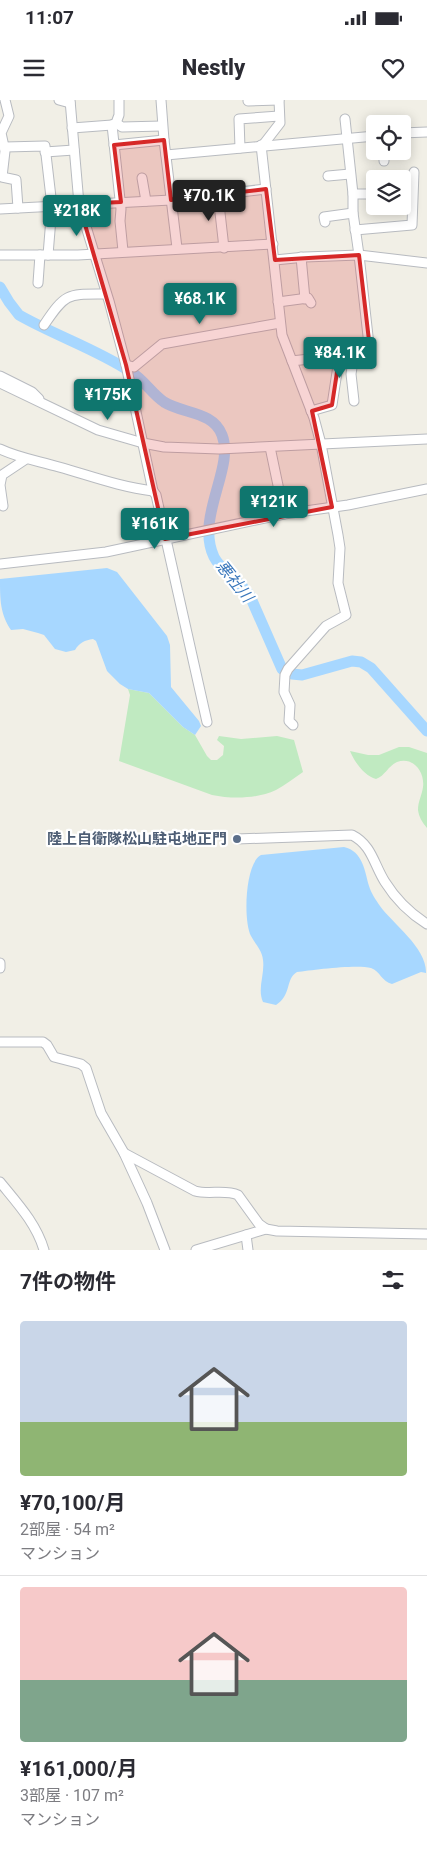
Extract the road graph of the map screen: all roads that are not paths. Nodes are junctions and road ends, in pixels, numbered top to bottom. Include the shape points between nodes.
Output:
1 (5, 100) edge
2 (59, 100) edge
3 (119, 100) edge
4 (161, 100) edge
5 (279, 100) edge
6 (70, 101) edge
7 (248, 101) dead end
8 (280, 116) junction
9 (345, 118) dead end
10 (114, 124) junction
11 (162, 126) junction
12 (72, 128) junction
13 (427, 132) edge
14 (411, 133) edge
15 (366, 137) edge
16 (348, 138) junction
17 (164, 140) junction
18 (262, 145) junction
19 (114, 146) junction
20 (4, 147) junction
21 (240, 148) junction
22 (74, 150) junction
23 (45, 152) junction
24 (166, 155) junction
25 (414, 172) dead end
26 (350, 174) junction
27 (328, 176) dead end
28 (142, 178) dead end
29 (266, 189) junction
30 (218, 194) junction
31 (353, 194) junction
32 (366, 194) edge
33 (171, 200) junction
34 (146, 201) junction
35 (121, 202) junction
36 (79, 204) junction
37 (52, 206) junction
38 (18, 208) junction
39 (0, 209) edge
40 (353, 213) junction
41 (325, 222) dead end
42 (355, 230) junction
43 (273, 244) junction
44 (177, 248) junction
45 (224, 248) junction
46 (123, 251) junction
47 (94, 253) junction
48 (0, 254) edge
49 (44, 255) junction
50 (359, 255) junction
51 (301, 257) junction
52 (274, 260) junction
53 (427, 263) edge
54 (38, 283) dead end
55 (106, 294) junction
56 (278, 302) junction
57 (280, 323) junction
58 (44, 325) dead end
59 (339, 359) junction
60 (292, 361) junction
61 (353, 361) junction
62 (127, 369) junction
63 (0, 376) edge
64 (0, 383) edge
65 (0, 390) edge
66 (354, 401) dead end
67 (45, 405) junction
68 (311, 411) junction
69 (427, 439) edge
70 (143, 443) junction
71 (321, 444) junction
72 (270, 447) junction
73 (0, 448) edge
74 (26, 459) junction
75 (0, 488) edge
76 (427, 489) edge
77 (153, 491) junction
78 (3, 506) dead end
79 (332, 507) junction
80 (284, 514) junction
81 (165, 539) junction
82 (0, 564) edge
83 (207, 722) dead end
84 (293, 725) dead end
85 (237, 839) dead end
86 (427, 924) edge
87 (0, 963) edge
88 (0, 968) edge
89 (0, 1042) edge
90 (124, 1153) junction
91 (0, 1182) edge
92 (266, 1229) junction
93 (427, 1234) edge
94 (246, 1235) junction
95 (44, 1250) edge
96 (165, 1250) edge
97 (196, 1250) edge
98 (248, 1250) edge

1 - 20 street via 9,116 1,133
2 - 6 street
3 - 10 street via 119,115
4 - 11 street
5 - 7 street
5 - 8 street
6 - 12 street
8 - 18 street via 280,123
8 - 21 street via 239,118
9 - 16 street
10 - 11 street via 122,127
10 - 12 street
10 - 19 street
11 - 17 street
12 - 22 street
13 - 14 street
15 - 16 street
16 - 18 street
16 - 26 street
17 - 19 street
17 - 24 street
18 - 21 street
18 - 29 street
19 - 35 street
20 - 23 street via 45,146
20 - 38 street via 2,177 16,180
21 - 24 street
22 - 23 street
22 - 36 street
23 - 37 street
24 - 33 street
25 - 42 street via 412,225
26 - 27 street
26 - 31 street
28 - 34 street
29 - 30 street
29 - 43 street
30 - 33 street
30 - 45 street
31 - 32 street
31 - 40 street
33 - 34 street
33 - 44 street
34 - 35 street
35 - 36 street
35 - 46 street
36 - 37 street
36 - 47 street
37 - 38 street
37 - 49 street
38 - 39 street
40 - 41 street via 324,217
40 - 42 street
42 - 50 street
43 - 45 street
43 - 52 street
44 - 45 street
44 - 46 street
46 - 47 street
47 - 49 street
47 - 55 street
48 - 49 street
49 - 54 street
50 - 51 street
50 - 53 street
50 - 61 street via 370,352
51 - 52 street
51 - 56 street via 308,301
52 - 56 street
55 - 58 street via 68,296
55 - 62 street
56 - 57 street
57 - 60 street
57 - 62 street via 162,344
59 - 60 street via 326,357
59 - 61 street
59 - 68 street via 332,405
60 - 68 street
61 - 66 street
62 - 70 street
63 - 67 street via 32,392
64 - 67 street
65 - 67 street via 28,403
67 - 70 street via 98,430
68 - 71 street
69 - 71 street
70 - 72 street via 183,449
70 - 77 street
71 - 72 street
71 - 79 street
72 - 80 street
73 - 74 street
74 - 75 street via 2,475
74 - 77 street via 122,486
75 - 78 street
76 - 79 street
77 - 81 street
79 - 80 street
79 - 84 street via 340,548 338,583 346,615 326,626 287,672 284,692 290,705 289,722
80 - 81 street
81 - 82 street via 80,556
81 - 83 street
85 - 86 street via 352,835 367,846 386,885 404,906
87 - 88 street
89 - 90 street via 43,1042 54,1057 86,1068 101,1113
90 - 92 street via 195,1191 238,1195
90 - 96 street
91 - 95 street via 32,1222
92 - 93 street
92 - 94 street
94 - 97 street
94 - 98 street

